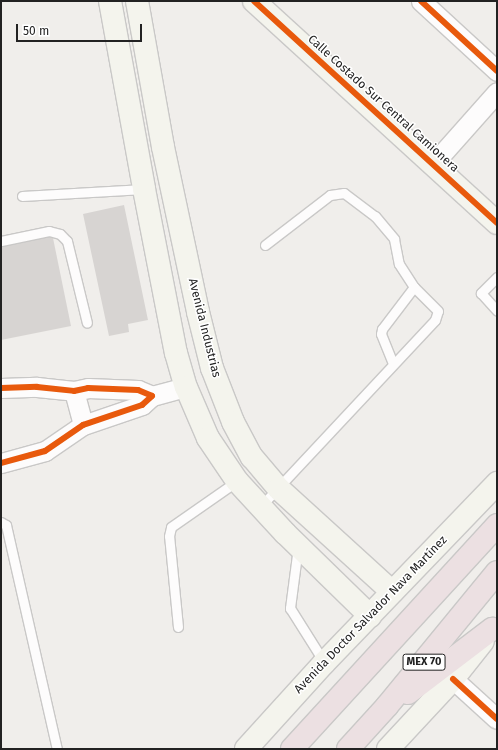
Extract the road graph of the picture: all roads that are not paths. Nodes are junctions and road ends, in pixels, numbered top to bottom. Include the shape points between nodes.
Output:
1 (110, 1) edge
2 (137, 1) edge
3 (254, 1) edge
4 (421, 1) edge
5 (497, 71) edge
6 (497, 92) edge
7 (433, 164) junction
8 (140, 166) junction
9 (144, 189) junction
10 (22, 196) dead end
11 (497, 223) edge
12 (180, 228) junction
13 (1, 241) edge
14 (265, 245) dead end
15 (497, 277) edge
16 (414, 287) junction
17 (497, 311) edge
18 (87, 323) dead end
19 (393, 364) junction
20 (1, 388) edge
21 (186, 388) junction
22 (74, 391) junction
23 (152, 396) junction
24 (83, 425) junction
25 (1, 462) edge
26 (237, 482) junction
27 (497, 483) edge
28 (279, 489) junction
29 (260, 507) junction
30 (1, 522) edge
31 (497, 525) edge
32 (299, 546) junction
33 (497, 572) edge
34 (392, 592) junction
35 (370, 616) junction
36 (495, 626) edge
37 (178, 627) dead end
38 (324, 663) junction
39 (453, 679) junction
40 (387, 706) junction
41 (497, 719) edge
42 (57, 749) edge
43 (246, 749) edge
44 (292, 749) edge
45 (348, 749) edge
46 (388, 749) edge

1 - 8 main road
2 - 12 main road, Avenida Industrias
3 - 7 main road, Calle Costado Sur Central Camionera
4 - 5 street
6 - 7 street
7 - 11 main road, Calle Costado Sur Central Camionera
8 - 9 main road
8 - 12 main road via 159,178 173,218
9 - 10 lane
9 - 21 main road via 176,353
12 - 28 main road, Avenida Industrias via 212,368 233,422 252,457
13 - 18 lane via 49,231 60,234 67,241
14 - 16 lane via 330,195 344,193 375,216 394,239 398,264
15 - 17 lane via 482,293
16 - 19 lane via 382,329 381,334
16 - 19 lane via 438,310 437,316
19 - 28 lane
20 - 22 street via 38,387
21 - 23 street
21 - 26 main road via 208,438
22 - 23 street via 88,388 138,390
22 - 24 street
23 - 24 street via 142,405
24 - 25 street via 45,451
26 - 29 main road
26 - 37 lane via 171,527 169,536
27 - 34 main road, Avenida Doctor Salvador Nava Martínez
28 - 29 lane
28 - 34 main road, Avenida Industrias
29 - 32 main road
30 - 42 lane via 6,525
31 - 44 highway, MEX 70
32 - 35 main road
32 - 38 lane via 290,608
33 - 40 highway, MEX 70
34 - 35 main road, Avenida Doctor Salvador Nava Martínez
35 - 38 main road, Avenida Doctor Salvador Nava Martínez
36 - 39 main road
36 - 40 highway via 416,688
38 - 43 main road, Avenida Doctor Salvador Nava Martínez
39 - 41 street
39 - 46 main road
40 - 45 highway, MEX 70

